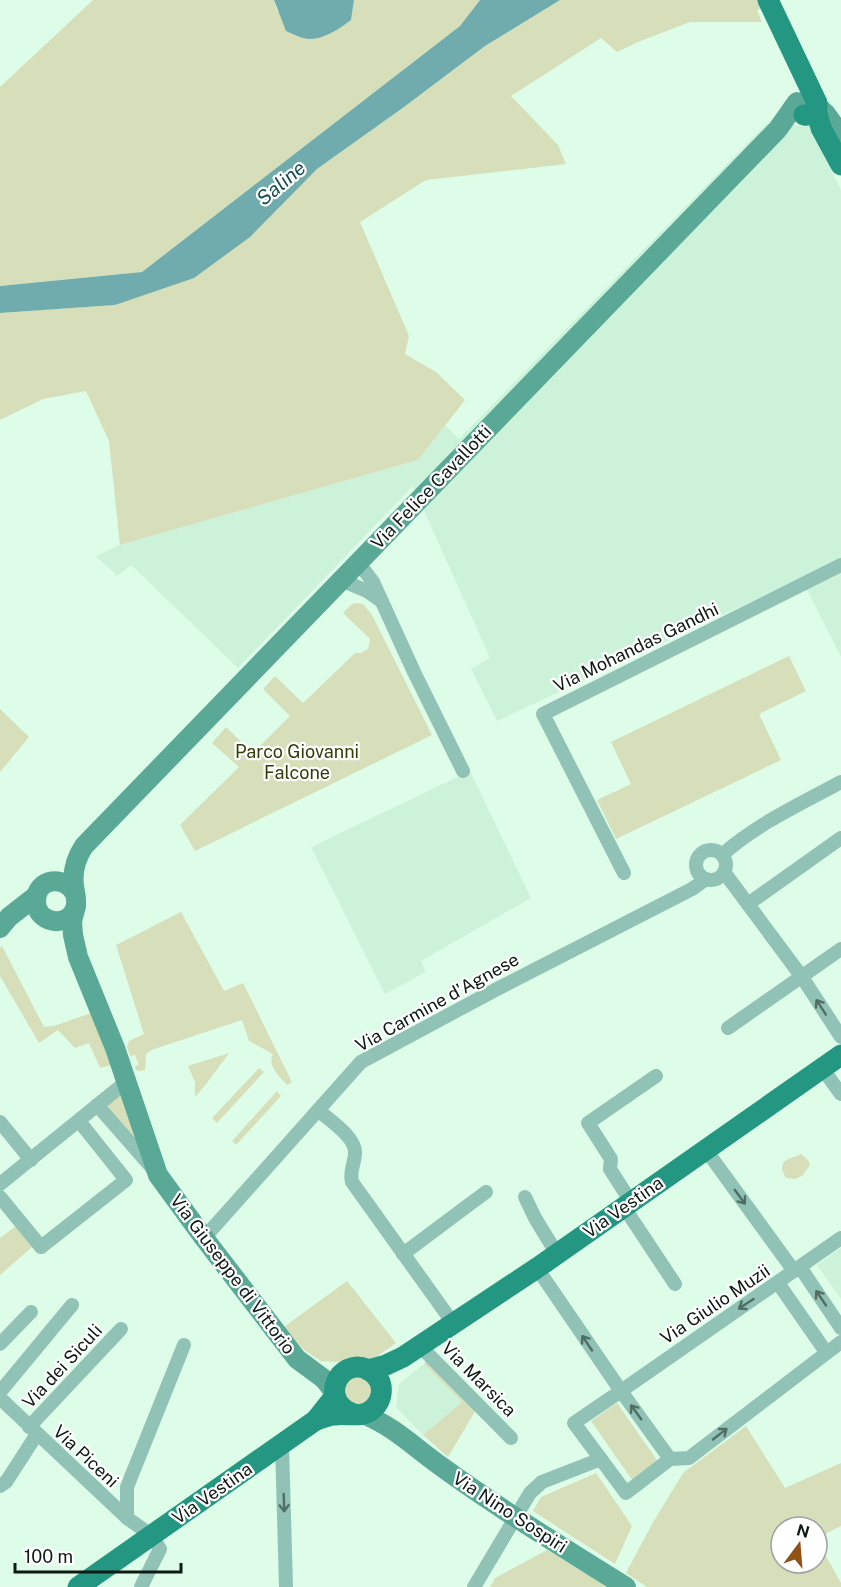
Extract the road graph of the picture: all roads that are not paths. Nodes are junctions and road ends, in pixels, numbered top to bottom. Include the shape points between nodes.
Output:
1 (772, 10) edge
2 (809, 110) junction
3 (841, 135) edge
4 (841, 165) edge
5 (358, 562) junction
6 (841, 565) edge
7 (341, 580) junction
8 (380, 600) junction
9 (463, 771) dead end
10 (841, 782) edge
11 (841, 837) edge
12 (84, 846) junction
13 (722, 855) junction
14 (724, 872) junction
15 (624, 873) dead end
16 (706, 879) junction
17 (42, 889) junction
18 (76, 900) junction
19 (748, 904) junction
20 (49, 920) junction
21 (0, 930) edge
22 (841, 949) edge
23 (78, 957) junction
24 (802, 978) junction
25 (728, 1028) dead end
26 (841, 1037) edge
27 (841, 1055) edge
28 (822, 1068) junction
29 (656, 1076) dead end
30 (126, 1082) junction
31 (841, 1094) edge
32 (97, 1105) junction
33 (318, 1110) junction
34 (78, 1121) junction
35 (0, 1122) edge
36 (706, 1150) junction
37 (146, 1154) junction
38 (31, 1160) junction
39 (0, 1184) edge
40 (486, 1192) dead end
41 (0, 1197) edge
42 (525, 1197) dead end
43 (627, 1204) junction
44 (204, 1238) junction
45 (841, 1238) edge
46 (403, 1254) junction
47 (557, 1254) junction
48 (537, 1268) junction
49 (797, 1269) junction
50 (778, 1283) junction
51 (675, 1284) dead end
52 (72, 1305) dead end
53 (31, 1312) dead end
54 (453, 1323) junction
55 (841, 1328) edge
56 (121, 1329) dead end
57 (841, 1342) edge
58 (0, 1344) edge
59 (184, 1345) dead end
60 (412, 1352) junction
61 (826, 1353) junction
62 (311, 1371) junction
63 (343, 1372) junction
64 (376, 1385) junction
65 (621, 1391) junction
66 (0, 1392) edge
67 (334, 1394) junction
68 (0, 1398) edge
69 (358, 1414) junction
70 (316, 1420) junction
71 (33, 1431) junction
72 (397, 1432) junction
73 (511, 1438) dead end
74 (282, 1445) junction
75 (601, 1459) junction
76 (670, 1459) junction
77 (0, 1486) edge
78 (516, 1517) junction
79 (127, 1518) junction
80 (151, 1535) junction
81 (78, 1587) edge
82 (141, 1587) edge
83 (286, 1587) edge
84 (474, 1587) edge
85 (626, 1587) edge

1 - 2 main road via 795,57
2 - 3 main road via 826,115
2 - 4 main road
2 - 5 main road, Via Felice Cavallotti via 778,129
5 - 7 main road, Via Felice Cavallotti
5 - 8 street
6 - 15 street, Via Mohandas Gandhi via 543,714
7 - 8 street
7 - 12 main road, Via Felice Cavallotti
8 - 9 street
10 - 13 street via 738,841
11 - 19 street
12 - 17 main road, Via Felice Cavallotti via 65,859
12 - 18 main road, Via Felice Cavallotti via 75,864
13 - 14 street via 726,863
13 - 16 street via 706,850 698,856 697,871
14 - 16 street via 718,878
14 - 19 street
16 - 33 street, Via Carmine d'Agnese via 361,1062
17 - 18 main road via 56,881 64,882 71,887
17 - 20 main road, Via Giuseppe di Vittorio via 37,908
17 - 21 main road, Via Felice Cavallotti via 9,917
18 - 20 main road via 74,911 66,919
18 - 23 main road, Via Giuseppe di Vittorio via 72,934
19 - 24 street
20 - 21 main road, Via Felice Cavallotti
20 - 23 main road, Via Giuseppe di Vittorio
22 - 24 street
23 - 30 main road, Via Giuseppe di Vittorio
24 - 25 street
26 -> 24 street
27 - 28 main road, Via Vestina
28 - 31 street
28 - 36 main road, Via Vestina
29 - 43 street via 588,1123 611,1159 610,1168
30 - 32 street
30 - 37 main road, Via Giuseppe di Vittorio
32 - 34 street
32 - 37 street, Via Giuseppe di Vittorio
33 - 44 street, Via Carmine d'Agnese
33 - 46 street via 351,1141 355,1148 352,1182
34 - 38 street
34 - 41 street via 126,1180 40,1247
35 - 38 street
36 - 43 main road, Via Vestina
36 -> 49 street, Via Giulio Muzii
37 - 44 main road, Via Giuseppe di Vittorio
38 - 39 street
40 - 46 street
42 - 47 street
43 - 47 main road, Via Vestina
43 - 51 street
44 - 62 main road, Via Giuseppe di Vittorio via 297,1359
45 - 49 street, Via Giulio Muzii
46 - 54 street
47 - 48 main road, Via Vestina
48 - 54 main road, Via Vestina
65 -> 48 street
49 - 50 street, Via Giulio Muzii
55 -> 49 street
50 - 61 street
50 -> 65 street, Via Giulio Muzii
52 - 66 street
53 - 58 street
54 - 60 main road, Via Vestina
56 - 71 street, Via dei Siculi
57 - 61 street
59 - 79 street via 127,1487
60 - 64 main road, Via Vestina
60 - 73 street, Via Marsica
76 -> 61 street via 689,1458
62 - 63 main road, Via Giuseppe di Vittorio
62 - 67 main road, Via Giuseppe di Vittorio via 324,1379
63 - 64 main road via 355,1367
63 - 67 main road
64 - 69 main road via 376,1406
64 - 72 main road, Via Nino Sospiri
65 - 75 street, Via Giulio Muzii via 574,1423
76 -> 65 street
67 - 69 main road via 341,1408
67 - 70 main road, Via Vestina
68 - 71 street, Via Piceni
69 - 70 main road, Via Vestina
69 - 72 main road, Via Nino Sospiri
70 - 74 main road, Via Vestina
71 - 77 street, Via dei Siculi via 6,1482
71 - 79 street, Via Piceni
72 - 78 main road, Via Nino Sospiri
74 - 80 main road, Via Vestina
74 -> 83 street
75 - 76 street via 626,1493
75 - 78 street via 542,1482 530,1493
78 - 84 street
78 - 85 main road, Via Nino Sospiri
79 - 80 street, Via Piceni
80 - 81 main road, Via Vestina
80 - 82 street via 160,1549

